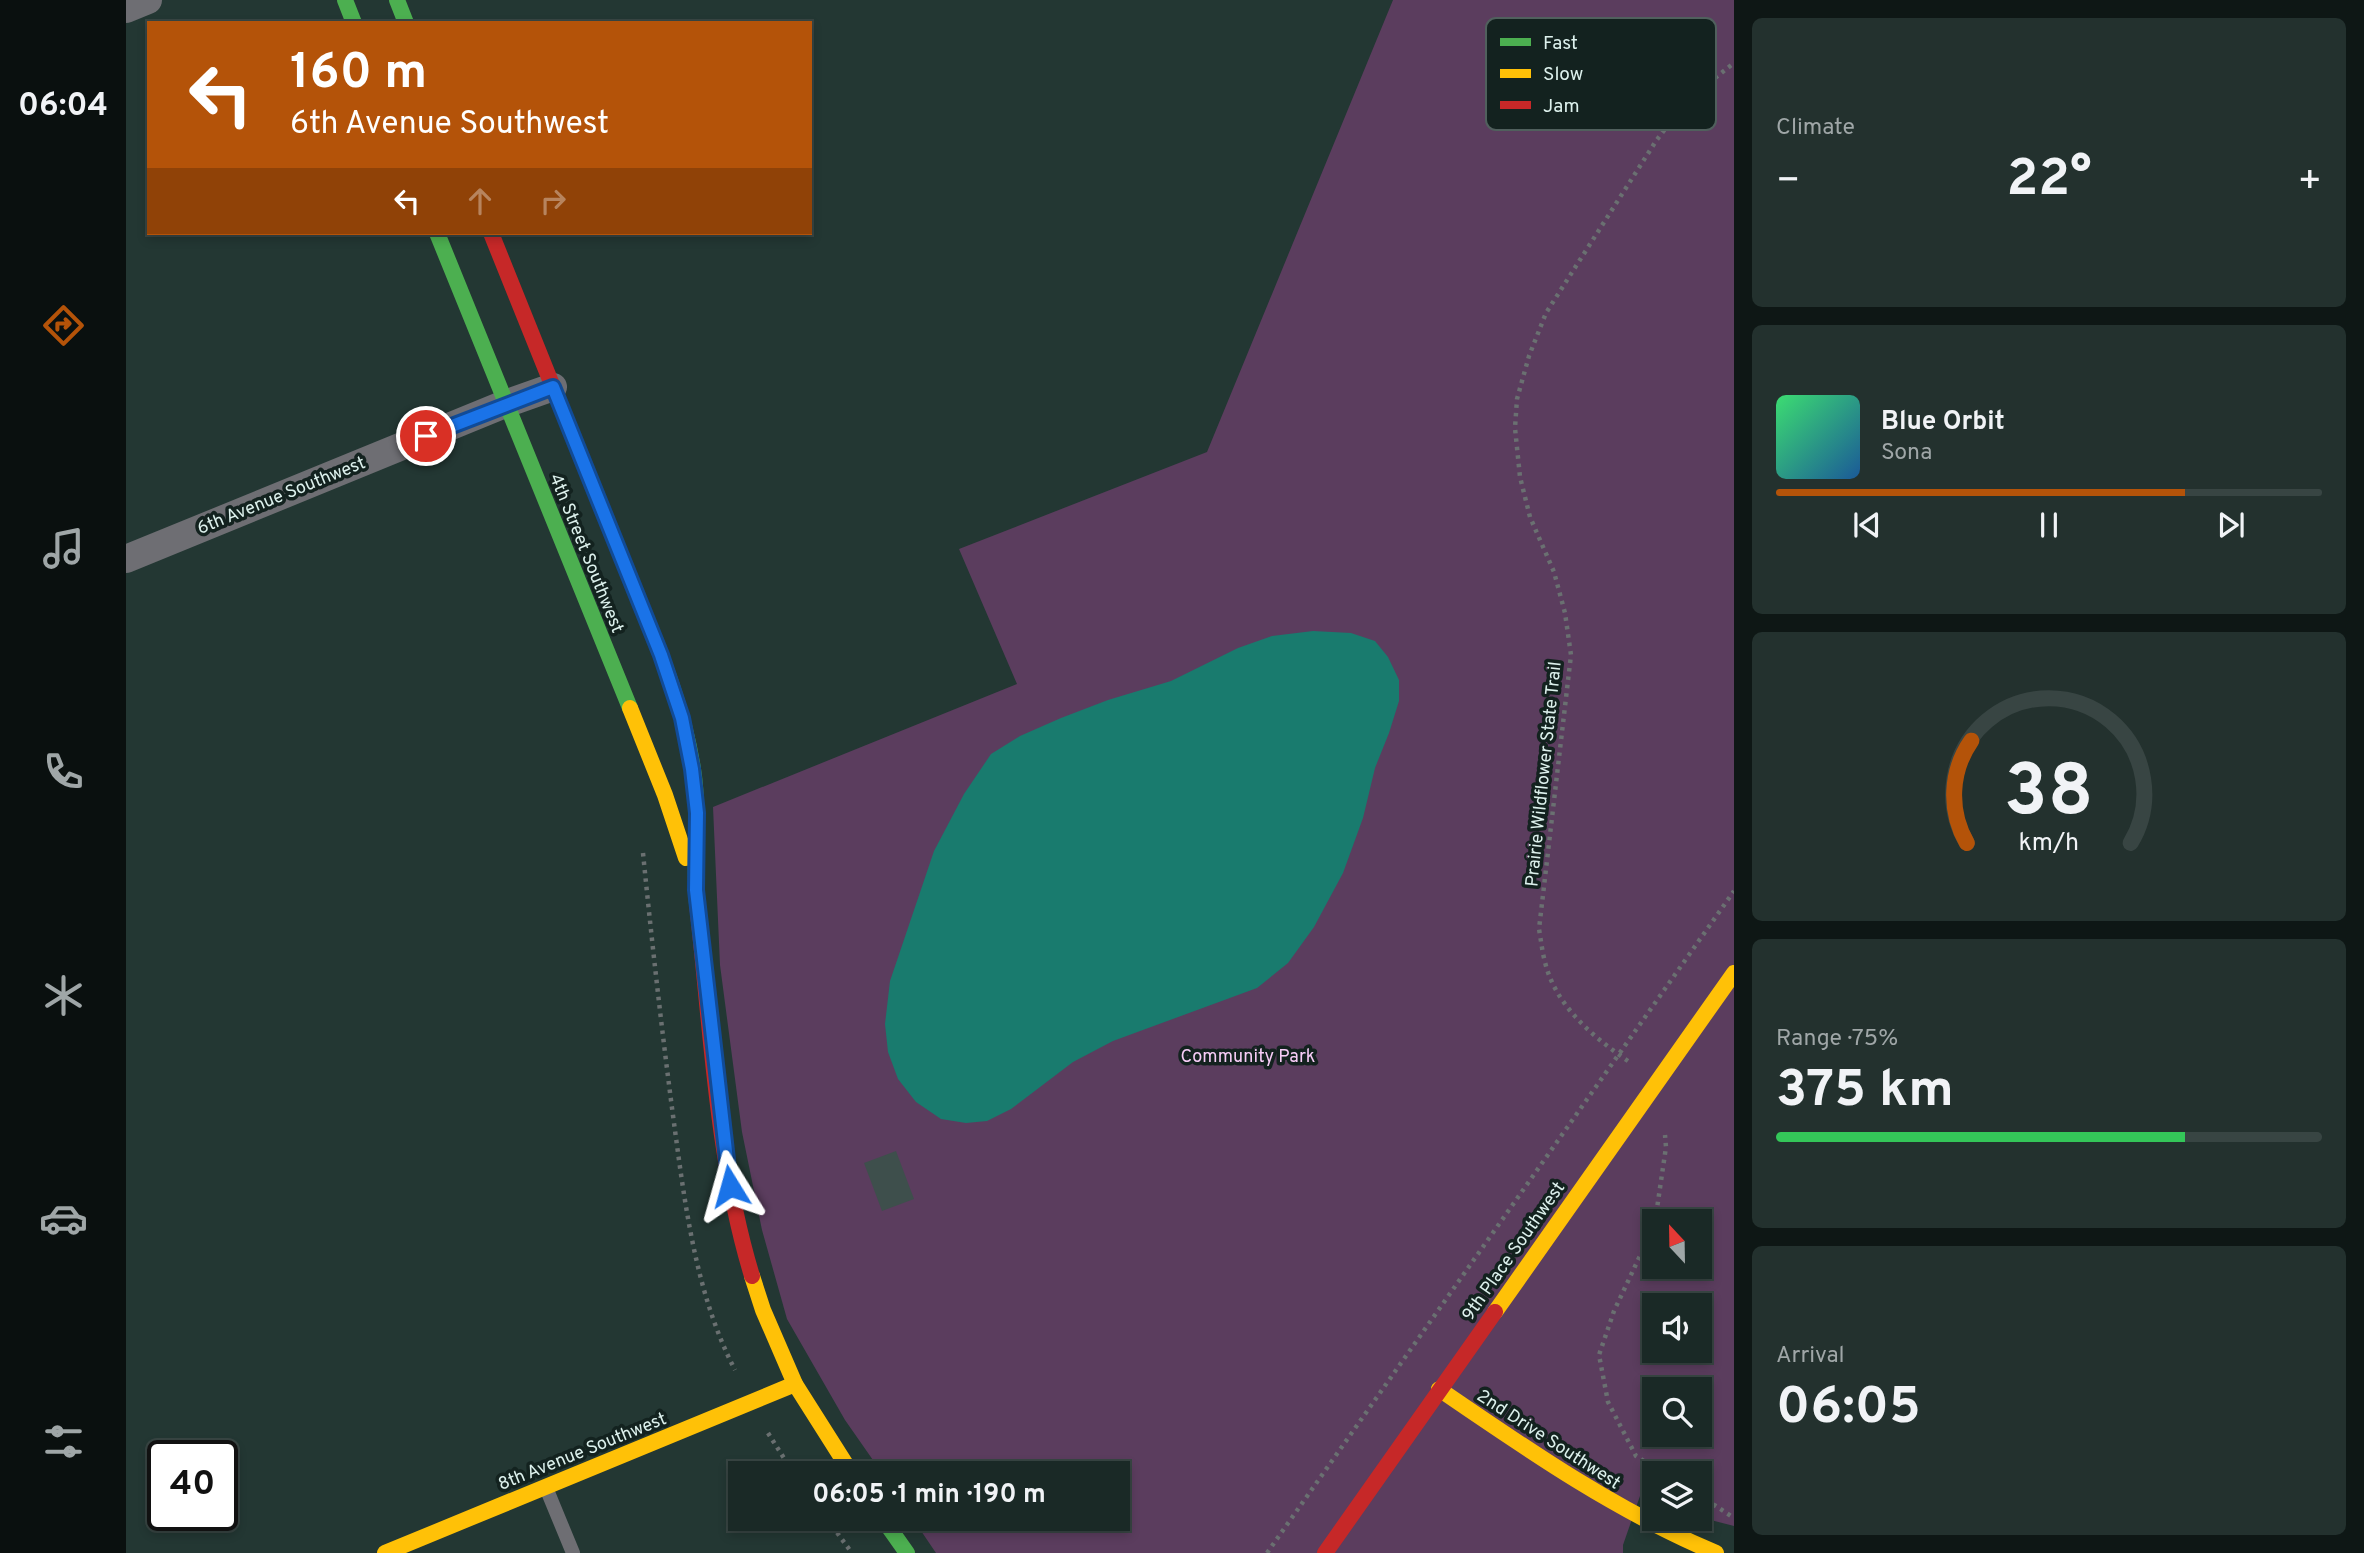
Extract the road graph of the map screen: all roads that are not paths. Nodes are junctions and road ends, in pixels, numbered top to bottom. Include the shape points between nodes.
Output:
1 (148, 0) edge
2 (345, 0) edge
3 (397, 0) edge
4 (126, 9) edge
5 (353, 21) edge
6 (405, 21) edge
7 (438, 235) edge
8 (492, 235) edge
9 (553, 387) junction
10 (505, 404) junction
11 (126, 558) edge
12 (696, 890) junction
13 (1734, 973) edge
14 (794, 1384) junction
15 (1439, 1389) junction
16 (844, 1461) edge
17 (545, 1486) junction
18 (891, 1531) edge
19 (385, 1553) edge
20 (573, 1553) edge
21 (907, 1553) edge
22 (1325, 1553) edge
23 (1716, 1553) edge

1 - 4 street
2 - 5 street
3 - 6 street
7 - 10 street, 4th Street Southwest
8 - 9 street, 4th Street Southwest
9 - 10 street, 6th Avenue Southwest
9 - 12 street, 4th Street Southwest via 682,718 697,813
10 - 11 street, 6th Avenue Southwest
10 - 12 street, 4th Street Southwest via 665,795
12 - 14 street, 4th Street Southwest via 733,1205 756,1291
13 - 15 street, 9th Place Southwest
14 - 16 street, 4th Street Southwest
14 - 17 street, 8th Avenue Southwest
15 - 22 street, 9th Place Southwest
15 - 23 street, 2nd Drive Southwest via 1575,1482
17 - 19 street, 8th Avenue Southwest
17 - 20 lane
18 - 21 street

